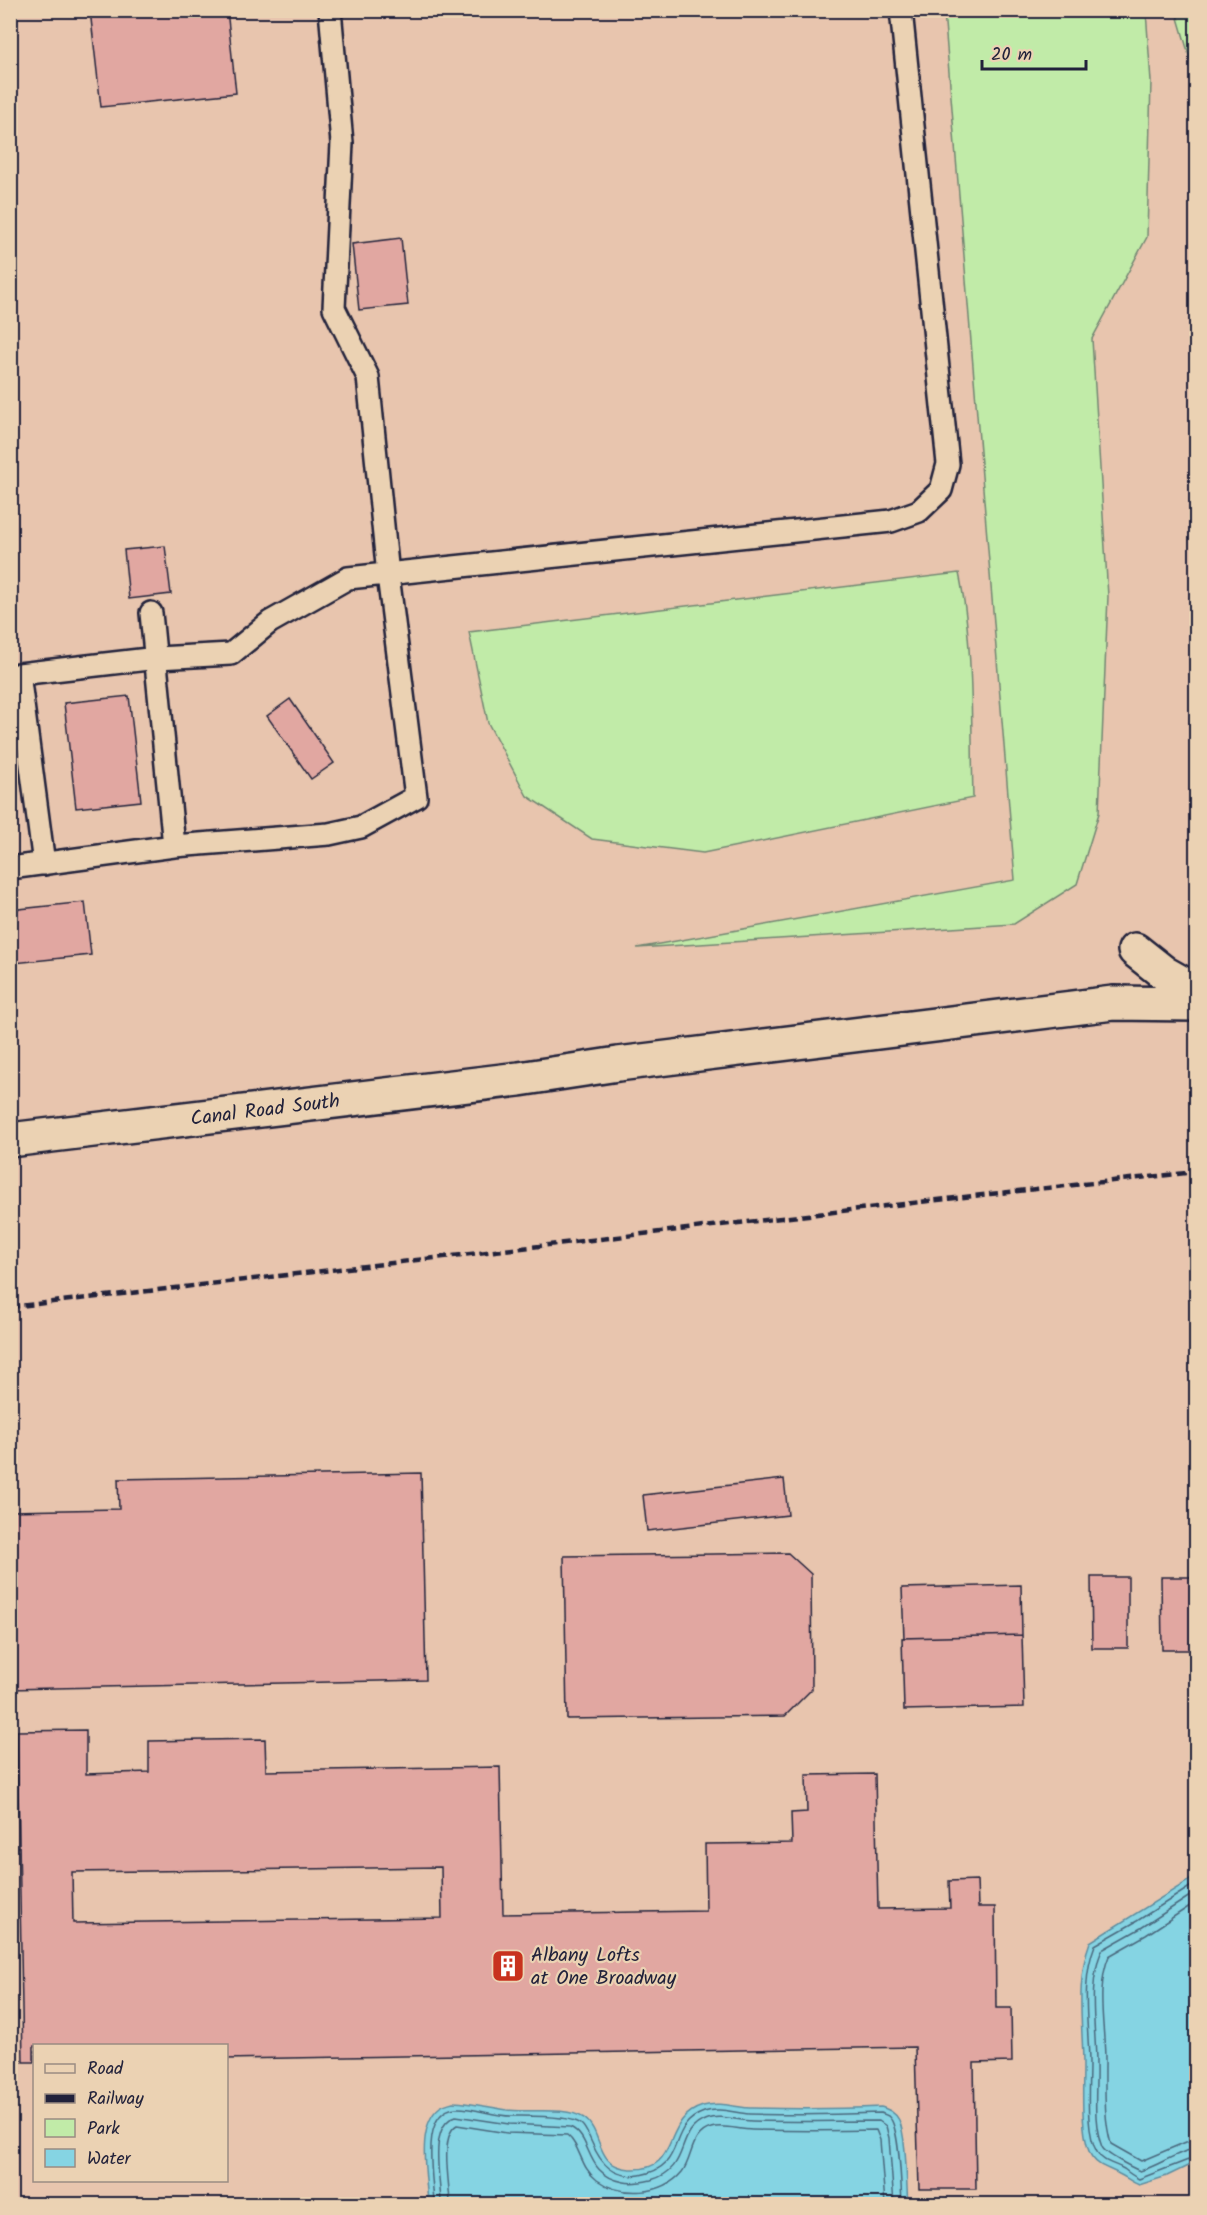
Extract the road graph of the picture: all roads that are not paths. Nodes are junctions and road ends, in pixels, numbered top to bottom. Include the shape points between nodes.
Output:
1 (330, 10) edge
2 (901, 10) edge
3 (388, 575) junction
4 (151, 613) dead end
5 (157, 658) junction
6 (174, 846) junction
7 (44, 864) junction
8 (10, 868) edge
9 (1135, 950) dead end
10 (1197, 991) edge
11 (1197, 1004) edge
12 (10, 1140) edge

1 - 3 lane via 342,143 334,308 368,377
2 - 3 lane via 948,464 941,490 919,511 891,521
3 - 5 lane via 348,578 270,622 231,654
3 - 6 lane via 416,797 361,827 330,834
4 - 5 lane
5 - 6 lane
5 - 7 lane via 19,674
6 - 7 lane
7 - 8 lane
9 - 10 street via 1164,973
11 - 12 street, Canal Road South via 1113,1003

